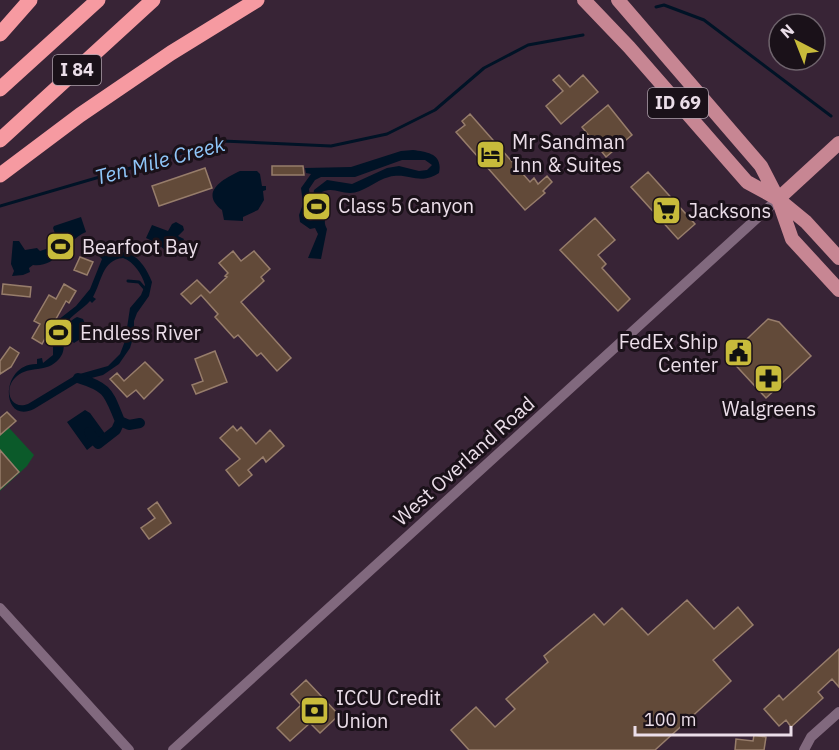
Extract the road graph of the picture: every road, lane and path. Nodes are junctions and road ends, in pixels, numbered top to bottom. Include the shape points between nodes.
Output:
1 (30, 0) edge
2 (98, 0) edge
3 (153, 0) edge
4 (257, 0) edge
5 (584, 0) edge
6 (618, 0) edge
7 (0, 34) edge
8 (0, 89) edge
9 (0, 140) edge
10 (839, 143) edge
11 (0, 175) edge
12 (778, 199) junction
13 (839, 258) edge
14 (839, 290) edge
15 (0, 608) edge
16 (839, 712) edge
17 (129, 750) edge
18 (173, 750) edge
19 (804, 750) edge

1 - 7 highway
2 - 8 highway, I 84
3 - 9 highway, I 84
4 - 11 highway via 171,53
5 - 12 main road, ID 69 via 747,182
6 - 12 main road, ID 69 via 761,166
10 - 12 main road
12 - 13 main road, ID 69
12 - 14 main road, ID 69 via 792,239
12 - 18 street, West Overland Road
15 - 17 street
16 - 19 street via 811,737

